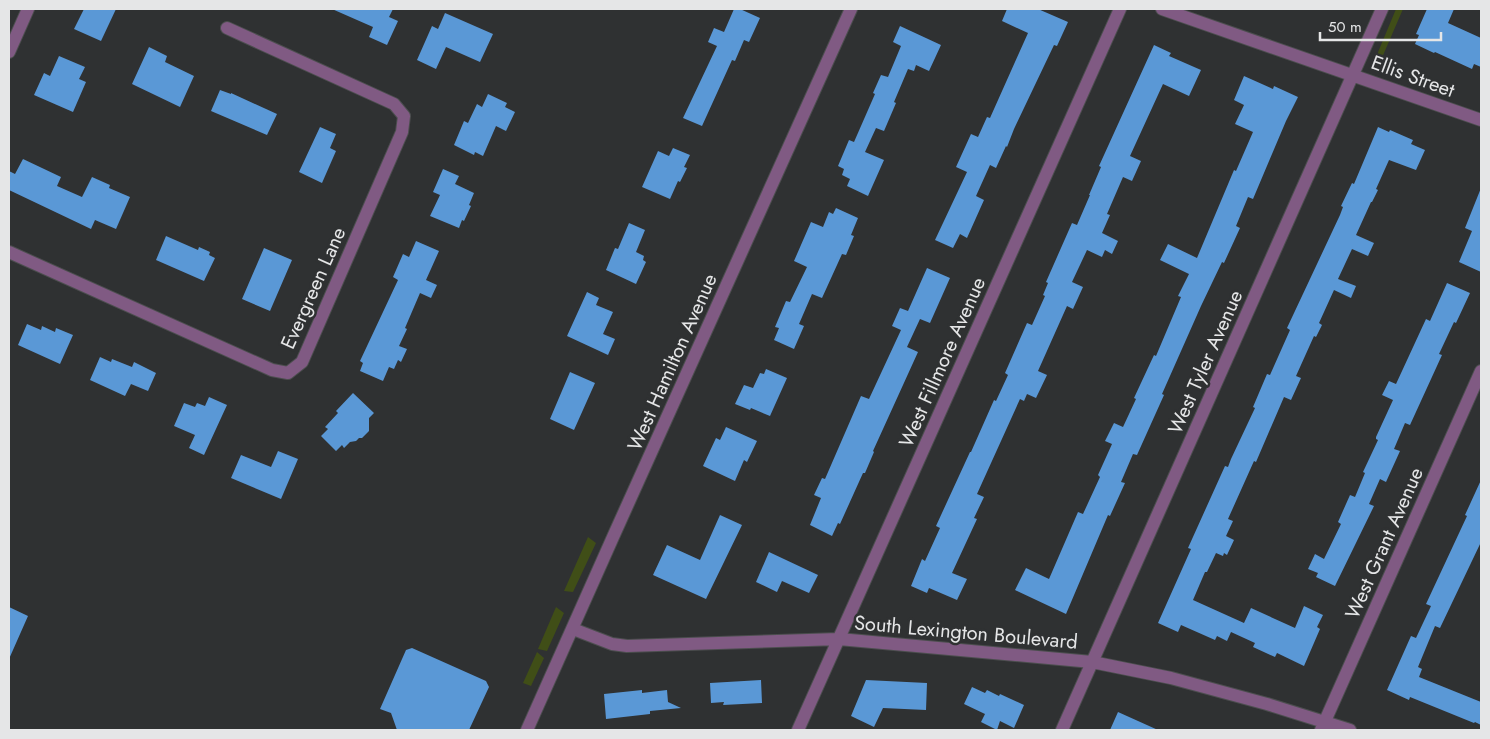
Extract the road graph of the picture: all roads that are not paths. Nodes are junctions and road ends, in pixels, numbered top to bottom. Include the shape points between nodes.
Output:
1 (28, 9) edge
2 (852, 9) edge
3 (1120, 9) edge
4 (1162, 9) edge
5 (1382, 9) edge
6 (227, 28) dead end
7 (9, 52) edge
8 (1354, 75) junction
9 (1481, 120) edge
10 (9, 252) edge
11 (1481, 371) edge
12 (573, 629) junction
13 (839, 639) junction
14 (1092, 662) junction
15 (1323, 726) edge
16 (527, 730) edge
17 (798, 730) edge
18 (1062, 730) edge
19 (1350, 730) edge

1 - 7 street
2 - 12 street, West Hamilton Avenue
3 - 13 street, West Fillmore Avenue
4 - 8 street, Ellis Street
5 - 8 street, West Tyler Avenue
6 - 10 street, Evergreen Lane via 394,104 404,116 402,132 302,362 288,373 272,370
8 - 9 street, Ellis Street
8 - 14 street, West Tyler Avenue
11 - 15 street, West Grant Avenue
12 - 13 street, South Lexington Boulevard via 612,644 627,646
12 - 16 street, West Hamilton Avenue
13 - 14 street, South Lexington Boulevard
13 - 17 street, West Fillmore Avenue
14 - 15 street, South Lexington Boulevard via 1171,678 1268,704
14 - 18 street, West Tyler Avenue
15 - 19 street, South Lexington Boulevard

